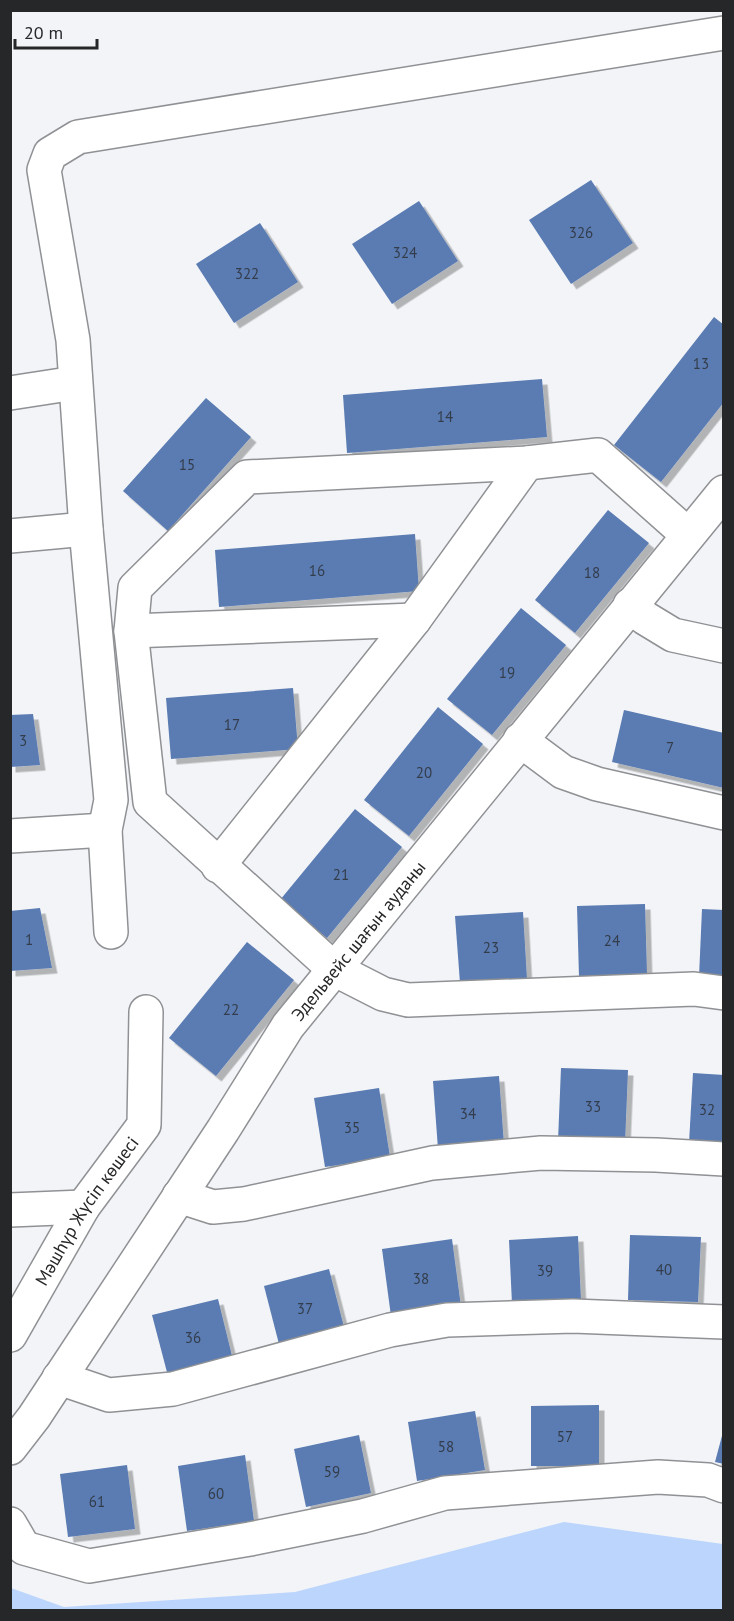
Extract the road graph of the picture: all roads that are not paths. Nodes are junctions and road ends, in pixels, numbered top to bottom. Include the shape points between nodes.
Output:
1 (723, 33) edge
2 (75, 383) junction
3 (10, 393) edge
4 (526, 462) junction
5 (723, 492) edge
6 (86, 529) junction
7 (688, 535) junction
8 (10, 536) edge
9 (630, 605) junction
10 (414, 620) junction
11 (131, 632) junction
12 (723, 646) edge
13 (520, 740) junction
14 (723, 813) edge
15 (105, 830) junction
16 (10, 836) edge
17 (218, 866) junction
18 (111, 932) dead end
19 (334, 969) junction
20 (723, 993) edge
21 (146, 1012) dead end
22 (723, 1159) edge
23 (179, 1197) junction
24 (83, 1207) junction
25 (10, 1210) edge
26 (723, 1322) edge
27 (10, 1335) edge
28 (59, 1378) junction
29 (10, 1448) edge
30 (723, 1486) edge
31 (10, 1524) edge

1 - 2 street via 78,137 50,154 44,170 73,340
2 - 3 street
2 - 6 street
4 - 7 street via 597,455
4 - 10 street
4 - 11 street via 247,477 135,588
5 - 7 street, Эдельвейс шағын ауданы
6 - 8 street
6 - 15 street via 111,800
7 - 9 street, Эдельвейс шағын ауданы
9 - 12 street via 673,635
9 - 13 street, Эдельвейс шағын ауданы
10 - 11 street
10 - 17 street
11 - 17 street via 150,802
13 - 14 street via 563,772 597,784
13 - 19 street, Эдельвейс шағын ауданы
15 - 16 street
15 - 18 street
17 - 19 street
19 - 20 street via 383,994 408,1000 694,990
19 - 23 street, Эдельвейс шағын ауданы via 288,1026
21 - 24 street, Мәшhүр Жүсіп көшесі via 144,1125
22 - 23 street via 541,1153 432,1163 244,1204 213,1207
23 - 28 street, Эдельвейс шағын ауданы
24 - 25 street
24 - 27 street, Мәшhүр Жүсіп көшесі
26 - 28 street via 573,1316 447,1320 390,1330 173,1389 110,1395
28 - 29 street, Эдельвейс шағын ауданы
30 - 31 street via 708,1480 658,1477 445,1493 363,1516 261,1537 88,1566 24,1548

